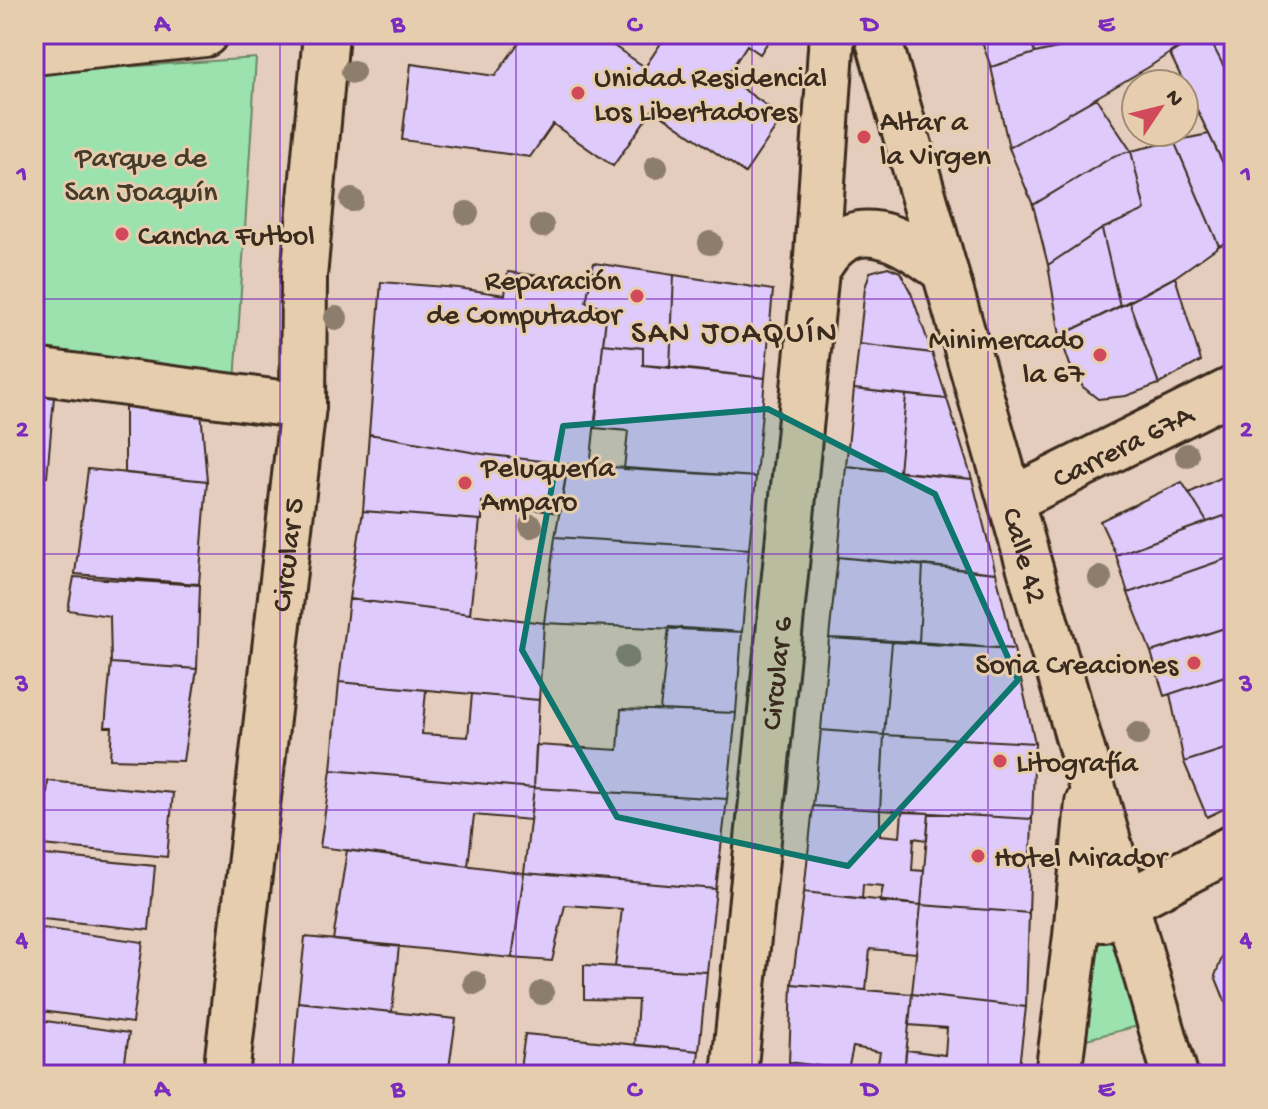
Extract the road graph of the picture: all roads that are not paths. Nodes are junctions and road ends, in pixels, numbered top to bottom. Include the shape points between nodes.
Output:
1 (205, 34) edge
2 (326, 34) edge
3 (832, 34) edge
4 (877, 34) edge
5 (34, 52) edge
6 (816, 271) junction
7 (945, 271) junction
8 (34, 371) edge
9 (1234, 389) edge
10 (303, 406) junction
11 (1011, 500) junction
12 (1090, 778) junction
13 (1234, 847) edge
14 (1126, 903) junction
15 (1076, 936) junction
16 (226, 1075) edge
17 (734, 1075) edge
18 (1058, 1075) edge
19 (1175, 1075) edge

1 - 5 street
2 - 10 street, Circular 5 via 304,277
3 - 6 street, Circular 6
4 - 7 street, Calle 42
6 - 7 street via 832,248 861,233 904,243
6 - 17 street, Circular 6
7 - 11 street, Calle 42
8 - 10 street
9 - 11 street, Carrera 67A
10 - 16 street, Circular 5
11 - 12 street, Calle 42
12 - 14 street, Calle 42
12 - 15 street
13 - 14 street
14 - 15 street
14 - 19 street, Calle 42
15 - 18 street

